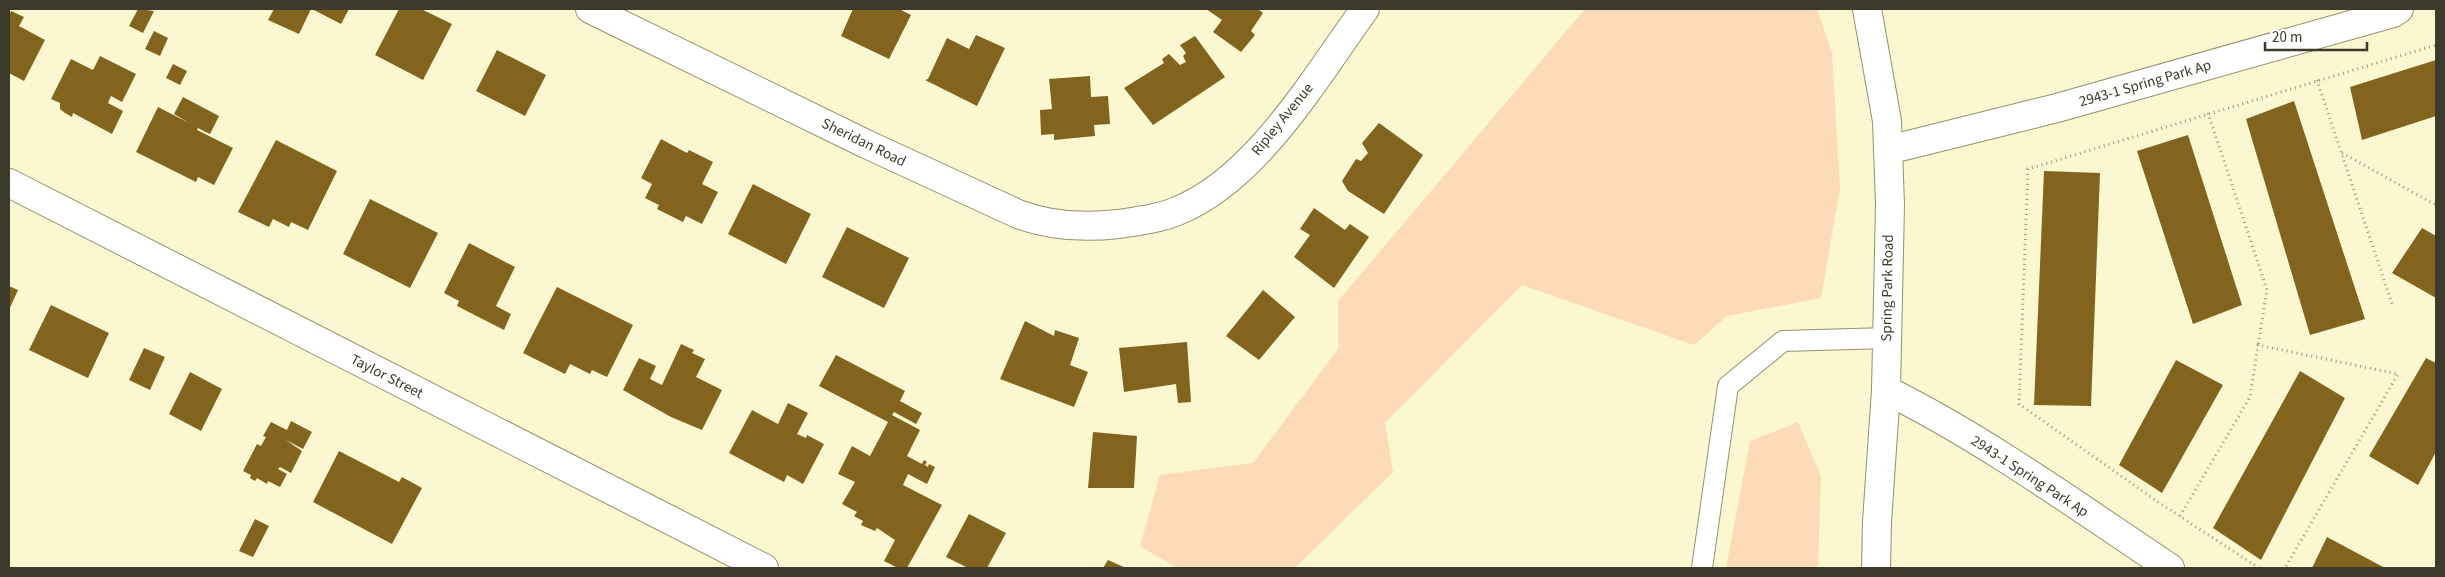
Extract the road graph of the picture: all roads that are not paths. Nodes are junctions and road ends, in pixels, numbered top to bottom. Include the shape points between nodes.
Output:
1 (590, 9) edge
2 (1365, 9) edge
3 (1866, 9) edge
4 (2399, 9) edge
5 (1888, 150) junction
6 (9, 183) edge
7 (1151, 219) joint
8 (1887, 338) junction
9 (1886, 390) junction
10 (764, 568) edge
11 (1702, 568) edge
12 (1876, 568) edge
13 (2170, 568) edge

1 - 7 street, Sheridan Road via 1018,214 1037,221 1088,227
2 - 7 street, Ripley Avenue via 1270,140 1228,181 1178,210
3 - 5 street, Spring Park Road via 1878,62
4 - 5 street, 2943-1 Spring Park Ap via 2057,108
5 - 8 street, Spring Park Road
6 - 10 street, Taylor Street
8 - 9 street, Spring Park Road
8 - 11 lane via 1783,341 1728,386
9 - 12 street, Spring Park Road via 1876,522
9 - 13 street, 2943-1 Spring Park Ap via 1982,443

